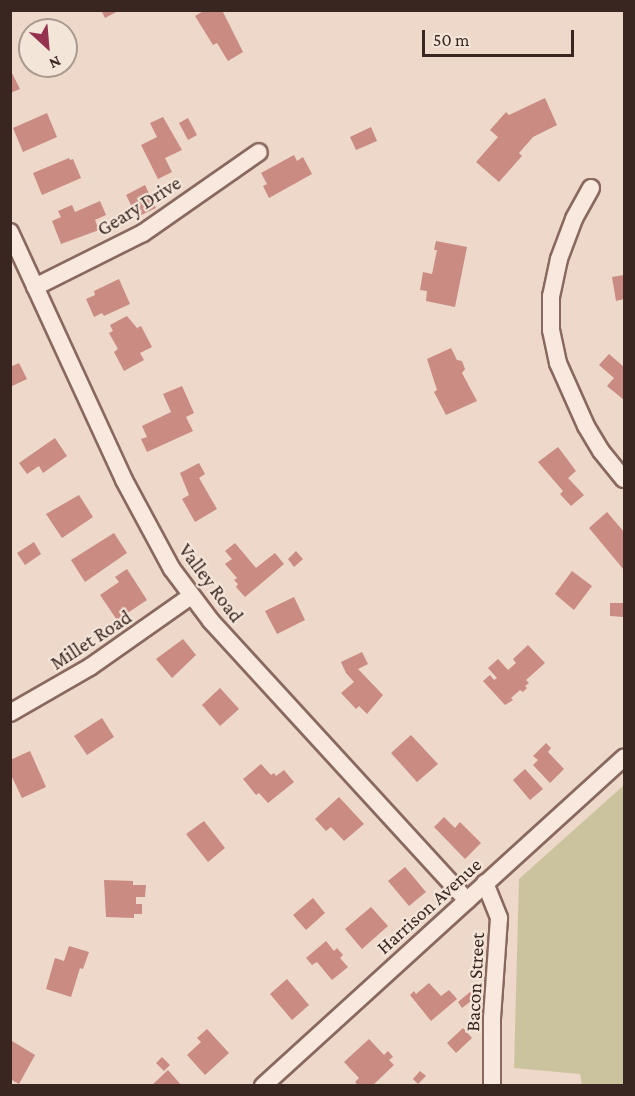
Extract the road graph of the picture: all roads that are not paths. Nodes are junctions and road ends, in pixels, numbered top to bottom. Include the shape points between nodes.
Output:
1 (259, 152) dead end
2 (591, 188) dead end
3 (10, 232) edge
4 (35, 287) junction
5 (624, 479) edge
6 (191, 596) junction
7 (10, 712) edge
8 (624, 758) edge
9 (485, 883) junction
10 (467, 900) junction
11 (263, 1086) edge
12 (492, 1086) edge

1 - 4 street, Geary Drive via 143,233
2 - 5 street via 559,259 551,296 550,330 558,363 586,426
3 - 4 street, Valley Road
4 - 6 street, Valley Road via 142,519
6 - 7 street, Millet Road via 90,668
6 - 10 street, Valley Road
8 - 9 street, Harrison Avenue
9 - 10 street, Harrison Avenue
9 - 12 street, Bacon Street via 499,918
10 - 11 street, Harrison Avenue

